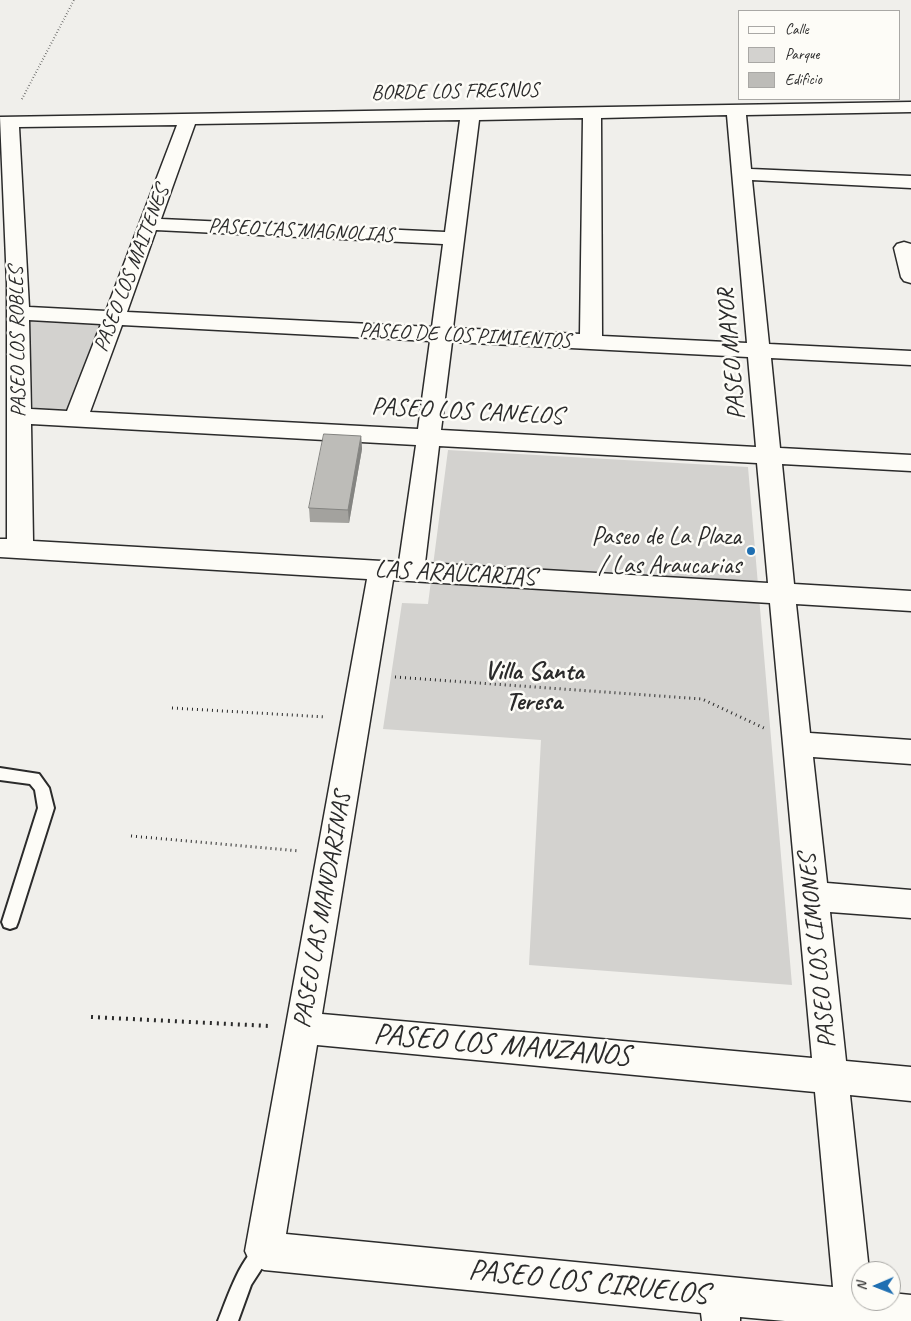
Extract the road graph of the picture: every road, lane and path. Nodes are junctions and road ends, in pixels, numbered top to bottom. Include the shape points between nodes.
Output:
1 (74, 0) edge
2 (911, 107) edge
3 (736, 110) junction
4 (592, 113) junction
5 (470, 114) junction
6 (188, 119) junction
7 (5, 122) edge
8 (742, 174) junction
9 (911, 182) edge
10 (8, 195) edge
11 (149, 224) junction
12 (454, 238) junction
13 (904, 248) dead end
14 (911, 277) edge
15 (9, 284) edge
16 (18, 313) junction
17 (114, 318) junction
18 (442, 334) junction
19 (591, 342) junction
20 (759, 350) junction
21 (911, 358) edge
22 (19, 416) junction
23 (76, 419) junction
24 (428, 437) junction
25 (769, 455) junction
26 (911, 463) edge
27 (10, 548) edge
28 (397, 571) junction
29 (782, 594) junction
30 (911, 601) edge
31 (364, 674) junction
32 (172, 708) dead end
33 (356, 719) junction
34 (797, 744) junction
35 (911, 752) edge
36 (0, 774) edge
37 (131, 836) dead end
38 (333, 854) junction
39 (812, 896) junction
40 (911, 904) edge
41 (10, 922) dead end
42 (91, 1017) dead end
43 (303, 1028) junction
44 (830, 1076) junction
45 (911, 1084) edge
46 (264, 1251) junction
47 (851, 1280) edge
48 (720, 1308) edge
49 (851, 1309) edge
50 (877, 1311) edge
51 (911, 1314) edge
52 (228, 1321) edge

1 - 7 path
2 - 3 street, BORDE LOS FRESNOS
3 - 4 street, BORDE LOS FRESNOS
3 - 8 street, PASEO MAYOR
4 - 5 street, BORDE LOS FRESNOS
4 - 19 street
5 - 6 street, BORDE LOS FRESNOS
5 - 12 street, PASEO LAS MANDARINAS
6 - 7 street, BORDE LOS FRESNOS
6 - 11 street, PASEO LOS MAITENES
7 - 10 street, PASEO LOS ROBLES
8 - 9 street
8 - 20 street, PASEO MAYOR
10 - 15 street, PASEO LOS ROBLES
11 - 12 street, PASEO LAS MAGNOLIAS
11 - 17 street, PASEO LOS MAITENES
12 - 18 street, PASEO LAS MANDARINAS
13 - 14 street
15 - 16 street, PASEO LOS ROBLES
16 - 17 street, PASEO DE LOS PIMIENTOS
16 - 22 street, PASEO LOS ROBLES
17 - 18 street, PASEO DE LOS PIMIENTOS
17 - 23 street, PASEO LOS MAITENES
18 - 19 street, PASEO DE LOS PIMIENTOS
18 - 24 street, PASEO LAS MANDARINAS
19 - 20 street, PASEO DE LOS PIMIENTOS
20 - 21 street, PASEO DE LOS PIMIENTOS
20 - 25 street, PASEO MAYOR
22 - 23 street, PASEO LOS CANELOS
22 - 27 street, PASEO LOS ROBLES
23 - 24 street, PASEO LOS CANELOS
24 - 25 street, PASEO LOS CANELOS
24 - 28 street, PASEO LAS MANDARINAS
25 - 26 street, PASEO LOS CANELOS
25 - 29 street, PASEO MAYOR
27 - 28 street, LAS ARAUCARIAS
28 - 29 street, LAS ARAUCARIAS
28 - 31 street, PASEO LAS MANDARINAS
29 - 30 street, LAS ARAUCARIAS
29 - 34 street, PASEO LOS LIMONES
31 - 33 street, PASEO LAS MANDARINAS
31 - 34 path via 702,699
32 - 33 path
33 - 38 street, PASEO LAS MANDARINAS
34 - 35 street
34 - 39 street, PASEO LOS LIMONES
36 - 41 lane via 34,778 42,788 46,808
37 - 38 path
38 - 43 street, PASEO LAS MANDARINAS
39 - 40 street
39 - 44 street, PASEO LOS LIMONES
42 - 43 path
43 - 44 street, PASEO LOS MANZANOS
43 - 46 street, PASEO LAS MANDARINAS
44 - 45 street, PASEO LOS MANZANOS
44 - 47 street, PASEO LOS LIMONES
46 - 48 street, PASEO LOS CIRUELOS
46 - 52 lane via 244,1279
48 - 49 street, PASEO LOS CIRUELOS
50 - 51 street, PASEO LOS CIRUELOS

